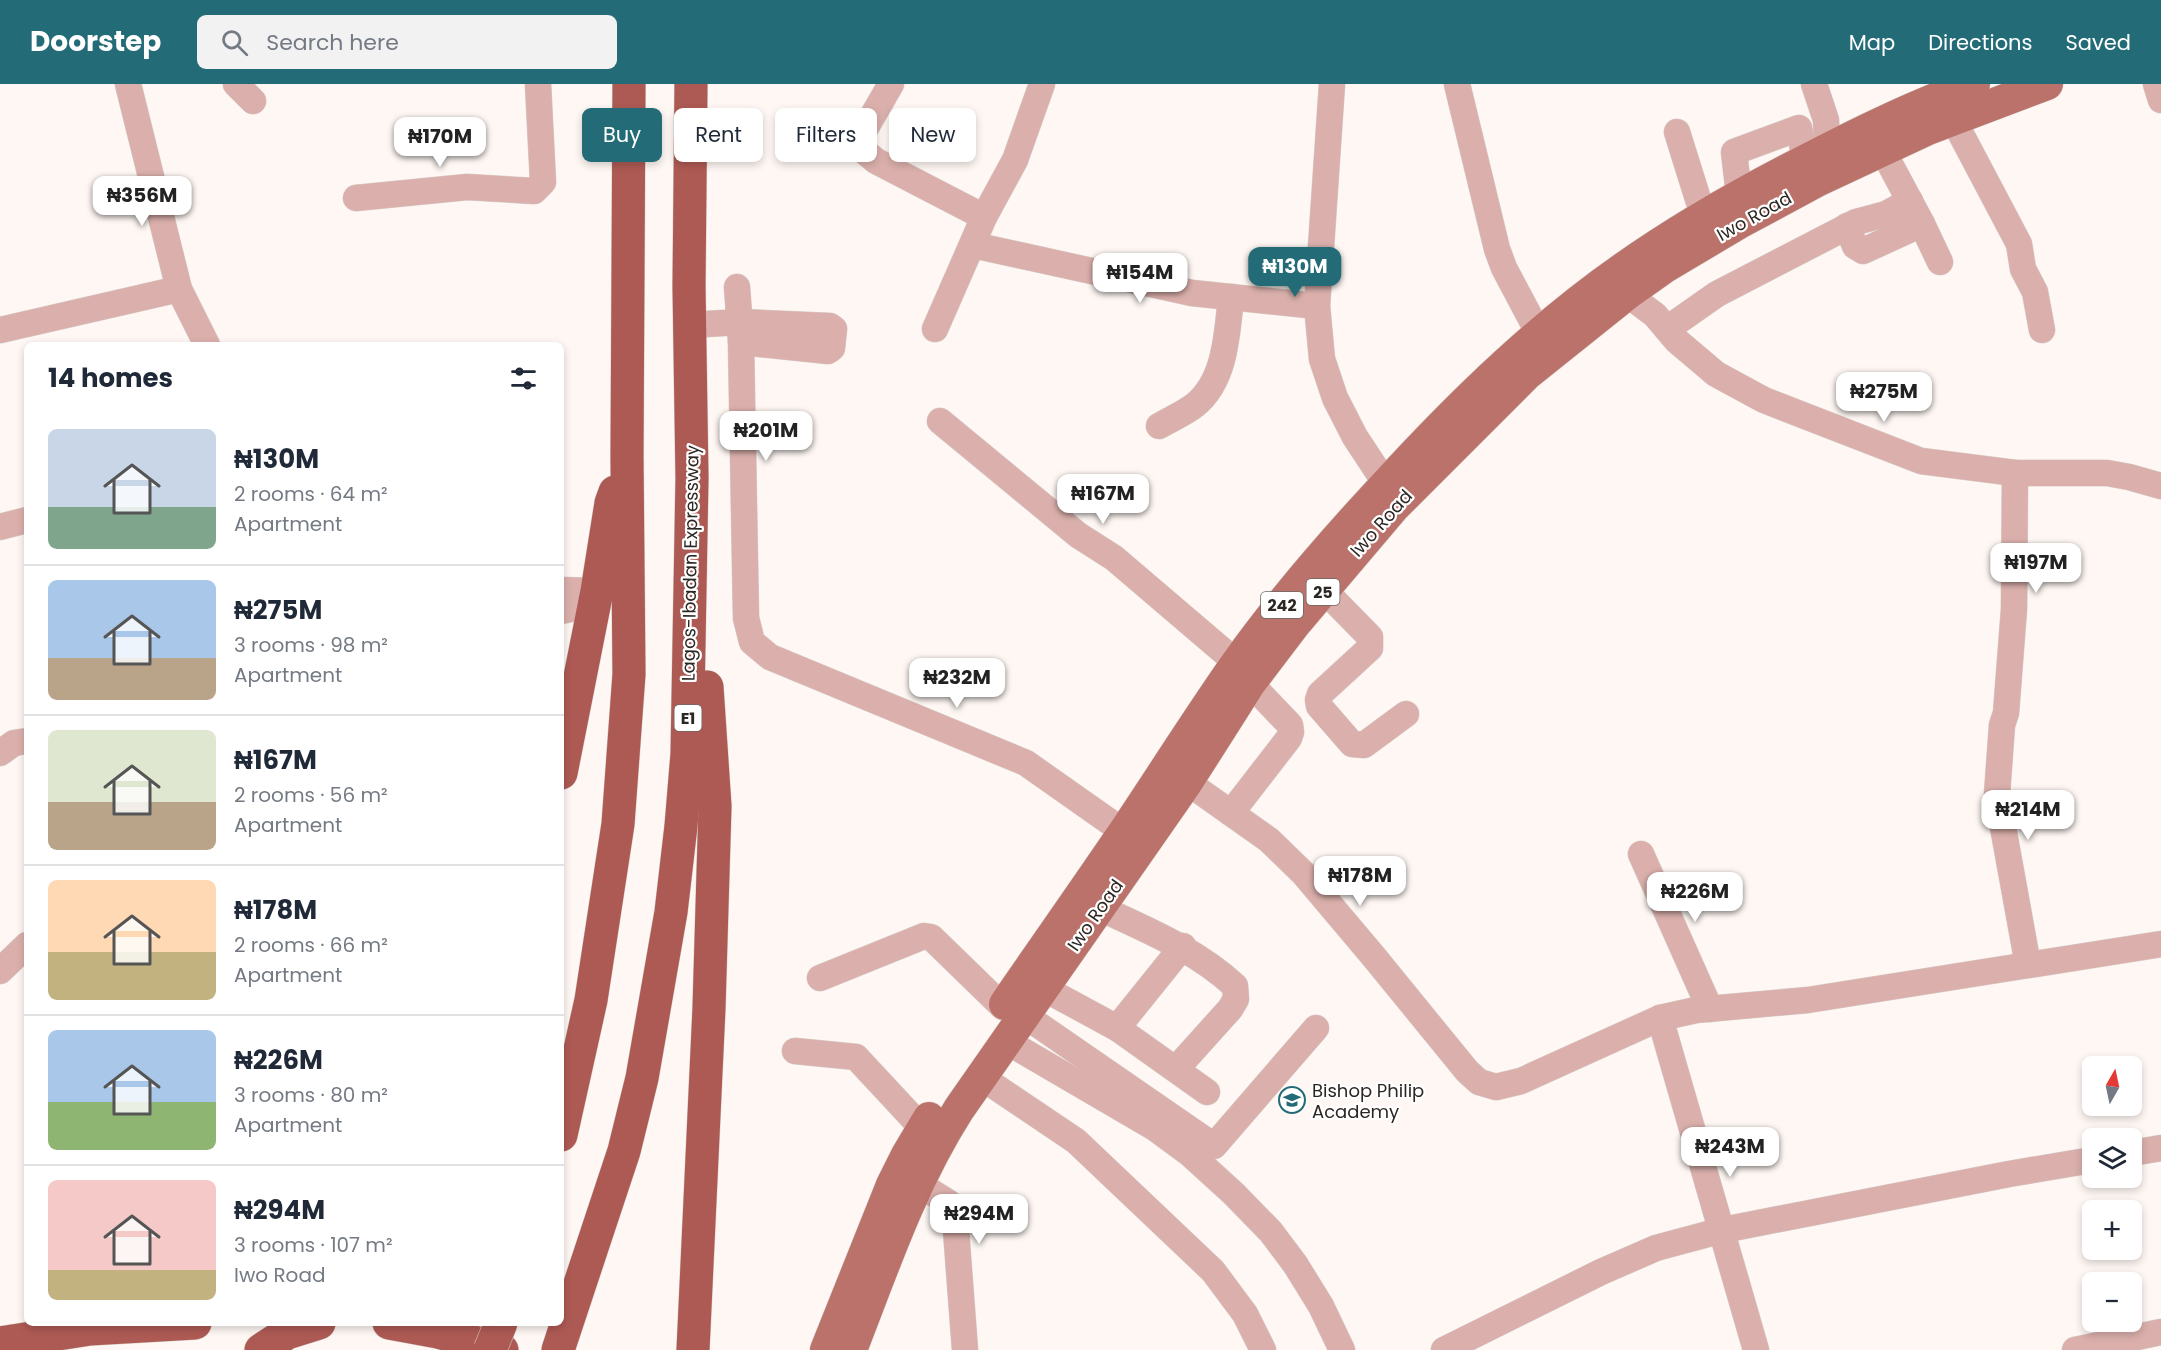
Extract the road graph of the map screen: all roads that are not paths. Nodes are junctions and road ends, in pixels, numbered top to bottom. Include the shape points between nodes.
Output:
1 (128, 84) edge
2 (538, 84) edge
3 (629, 84) edge
4 (691, 84) edge
5 (891, 84) edge
6 (1042, 84) edge
7 (1332, 84) edge
8 (1457, 84) edge
9 (1814, 84) edge
10 (1974, 84) edge
11 (2047, 84) edge
12 (2156, 84) edge
13 (2161, 100) edge
14 (1953, 119) junction
15 (1677, 132) dead end
16 (1883, 151) junction
17 (1822, 161) junction
18 (1739, 195) junction
19 (356, 198) dead end
20 (1910, 201) junction
21 (1703, 215) junction
22 (984, 218) junction
23 (1922, 224) junction
24 (1847, 226) junction
25 (973, 245) junction
26 (1940, 262) dead end
27 (737, 287) dead end
28 (179, 289) junction
29 (1627, 294) junction
30 (1231, 297) junction
31 (1317, 306) junction
32 (690, 325) junction
33 (935, 329) dead end
34 (1667, 329) junction
35 (0, 330) edge
36 (2042, 330) dead end
37 (741, 332) junction
38 (1539, 334) junction
39 (206, 342) edge
40 (940, 421) dead end
41 (1159, 426) dead end
42 (627, 456) junction
43 (2015, 473) junction
44 (692, 478) junction
45 (1386, 484) junction
46 (2161, 486) edge
47 (24, 521) edge
48 (0, 527) edge
49 (564, 591) edge
50 (1324, 591) junction
51 (595, 597) junction
52 (564, 609) edge
53 (1243, 673) junction
54 (1406, 714) dead end
55 (24, 741) edge
56 (0, 753) edge
57 (564, 757) edge
58 (1187, 782) junction
59 (1231, 813) junction
60 (1124, 832) junction
61 (1641, 854) dead end
62 (1100, 908) junction
63 (2161, 944) edge
64 (1183, 946) junction
65 (24, 948) edge
66 (2028, 965) junction
67 (0, 971) edge
68 (820, 978) dead end
69 (1043, 988) junction
70 (1710, 1009) junction
71 (1013, 1011) junction
72 (1660, 1018) junction
73 (1117, 1028) junction
74 (1316, 1028) dead end
75 (1006, 1041) junction
76 (795, 1051) dead end
77 (1176, 1069) junction
78 (981, 1077) junction
79 (1207, 1092) dead end
80 (564, 1123) edge
81 (923, 1129) junction
82 (2161, 1148) edge
83 (2142, 1151) edge
84 (2082, 1162) edge
85 (917, 1183) junction
86 (1723, 1230) junction
87 (103, 1326) edge
88 (309, 1326) edge
89 (405, 1326) edge
90 (500, 1326) edge
91 (2161, 1332) edge
92 (0, 1343) edge
93 (561, 1344) edge
94 (261, 1350) edge
95 (490, 1350) edge
96 (502, 1350) edge
97 (693, 1350) edge
98 (826, 1350) edge
99 (851, 1350) edge
100 (965, 1350) edge
101 (1263, 1350) edge
102 (1342, 1350) edge
103 (1444, 1350) edge
104 (1756, 1350) edge
105 (2075, 1350) edge

1 - 28 street
2 - 19 street via 543,182 534,191 467,187
3 - 42 highway
4 - 32 highway, Lagos-Ibadan Expressway / E1
5 - 22 street via 861,136 864,151
6 - 22 street via 1015,160
7 - 31 street
8 - 38 street via 1497,249
9 - 17 street via 1826,120
10 - 17 main road, Iwo Road / 242 via 1885,121
11 - 14 main road, Iwo Road / 25
12 - 13 street
14 - 16 main road, Iwo Road / 25
14 - 36 street via 2019,244 2022,269 2035,292
15 - 21 street
16 - 17 main road, Iwo Road / 25
16 - 20 street
17 - 18 main road, Iwo Road / 242
17 - 18 street via 1799,128 1734,152
17 - 29 main road, Iwo Road / 25 via 1738,223
18 - 21 main road, Iwo Road / 242
20 - 23 street
20 - 24 street via 1886,214
21 - 38 main road, Iwo Road / 242 via 1580,300
22 - 25 street
23 - 24 street via 1863,251 1855,246
23 - 26 street
24 - 34 street via 1717,294
25 - 30 street
25 - 33 street
27 - 37 street
28 - 35 street
28 - 39 street
29 - 34 street
29 - 50 main road, Iwo Road / 25 via 1527,374 1394,507
30 - 31 street
30 - 41 street via 1214,382 1196,404
31 - 45 street via 1322,359 1335,398
32 - 37 street
32 - 44 highway, Lagos-Ibadan Expressway / E1
34 - 43 street via 1716,374 1764,400 1922,460
37 - 60 street via 746,618 752,642 770,657 1026,763
38 - 45 main road, Iwo Road / 242 via 1429,437
40 - 53 street via 1078,535 1114,558
42 - 51 highway via 611,503
42 - 80 highway via 629,674 618,824 591,1000
43 - 46 street via 2107,473
43 - 66 street via 2014,609 1997,794
44 - 93 highway, Lagos-Ibadan Expressway / E1 via 687,754 671,912 642,1078 624,1151
44 - 97 highway via 715,806
45 - 53 main road, Iwo Road / 242 via 1340,534
47 - 48 street
49 - 51 street
50 - 53 main road, Iwo Road / 25
50 - 54 street via 1372,642 1320,694 1319,706 1358,746
51 - 52 street
51 - 57 highway
53 - 58 main road, Iwo Road / 25
53 - 59 street via 1290,725 1291,732
53 - 60 main road, Iwo Road / 242
55 - 56 street
58 - 59 street
58 - 62 main road, Iwo Road / 25
59 - 72 street via 1269,840 1304,874 1479,1082 1496,1087 1521,1080
60 - 71 main road, Iwo Road / 242
61 - 70 street
62 - 64 street
62 - 69 main road, Iwo Road / 25
63 - 66 street
64 - 73 street
64 - 77 street via 1235,986 1236,999
65 - 67 street
66 - 70 street via 1808,1000
68 - 71 street via 931,936
69 - 71 main road, Iwo Road / 25
69 - 73 street
70 - 72 street
71 - 74 street via 1214,1146
71 - 75 main road, Iwo Road / 25
71 - 81 main road, Iwo Road / 242
72 - 86 street
73 - 77 street
75 - 78 main road, Iwo Road / 25
75 - 102 street via 1155,1128 1219,1180 1295,1264
76 - 81 street via 856,1057
77 - 79 street
78 - 85 main road, Iwo Road / 25
78 - 101 street via 1076,1141 1213,1271 1245,1314
81 - 98 main road, Iwo Road / 242 via 892,1185
82 - 83 street
84 - 86 street
85 - 99 main road, Iwo Road / 25
85 - 100 street via 949,1203 955,1217
86 - 103 street via 1656,1248 1600,1272
86 - 104 street
87 - 92 highway
88 - 94 highway via 287,1333
89 - 96 highway
90 - 95 highway, bridge
91 - 105 street

